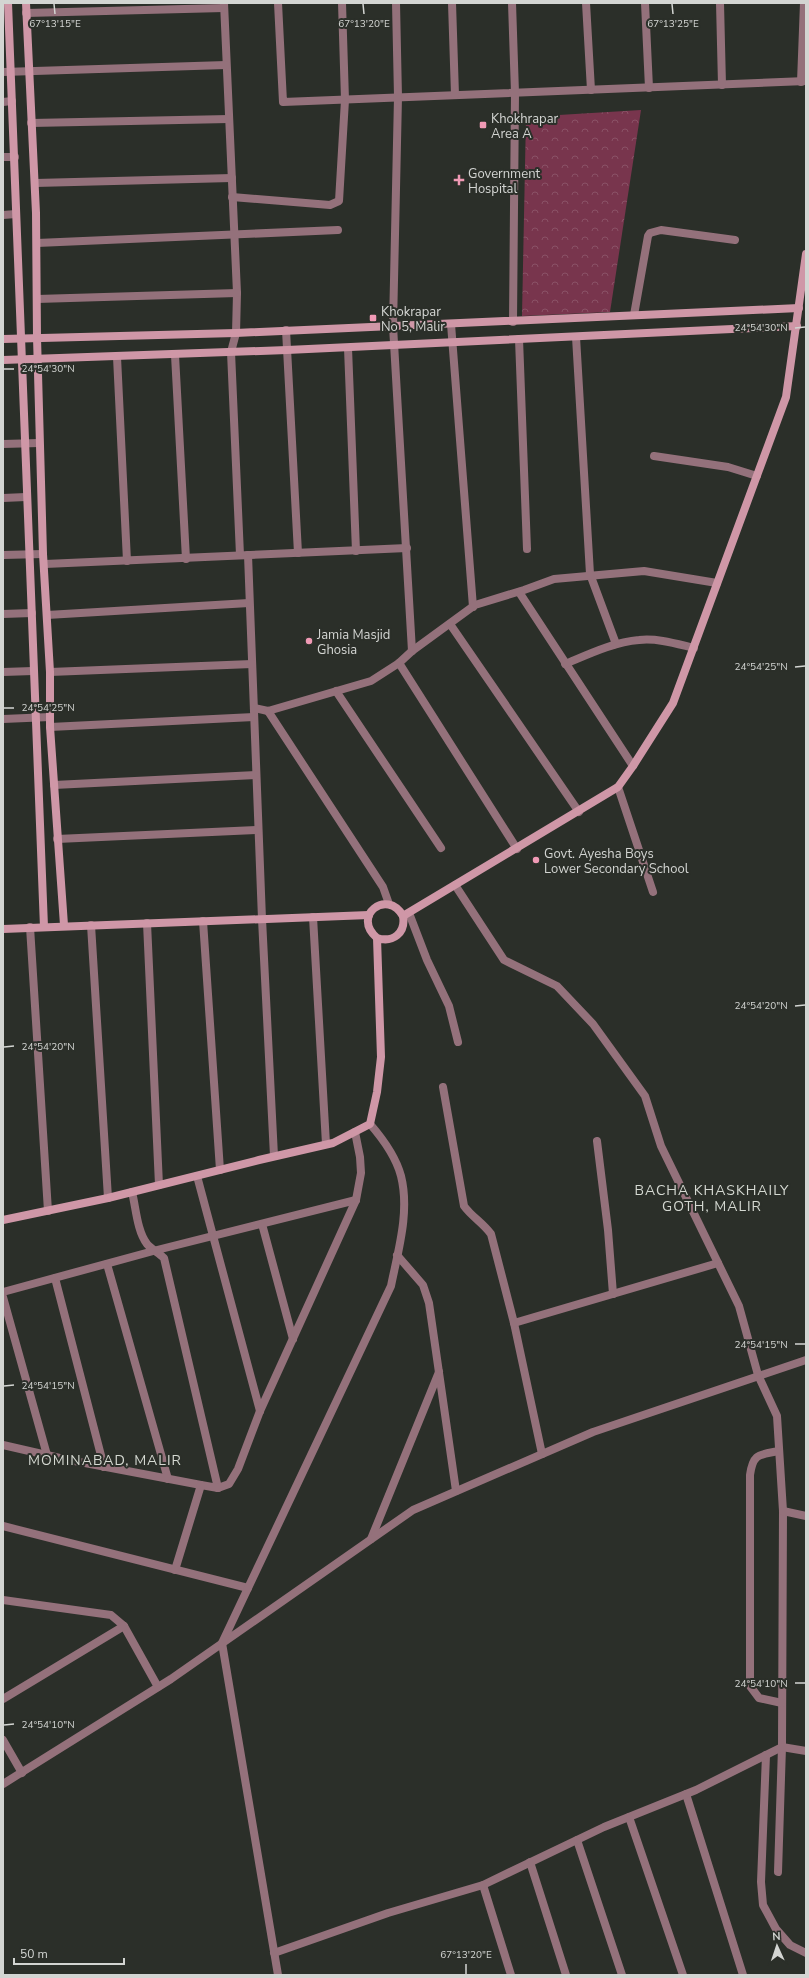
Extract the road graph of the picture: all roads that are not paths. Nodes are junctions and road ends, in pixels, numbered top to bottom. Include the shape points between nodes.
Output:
1 (8, 3) edge
2 (26, 3) edge
3 (278, 3) edge
4 (342, 3) edge
5 (396, 3) edge
6 (452, 3) edge
7 (512, 3) edge
8 (586, 3) edge
9 (645, 3) edge
10 (720, 3) edge
11 (804, 3) edge
12 (224, 6) edge
13 (26, 13) junction
14 (226, 65) junction
15 (28, 71) junction
16 (7, 72) edge
17 (804, 81) edge
18 (722, 85) junction
19 (649, 88) junction
20 (591, 90) junction
21 (515, 93) junction
22 (455, 95) junction
23 (398, 97) junction
24 (346, 100) junction
25 (12, 101) junction
26 (3, 102) edge
27 (229, 119) junction
28 (32, 123) junction
29 (3, 157) edge
30 (14, 157) junction
31 (232, 178) junction
32 (35, 183) junction
33 (232, 197) junction
34 (16, 214) junction
35 (3, 215) edge
36 (338, 230) dead end
37 (234, 234) junction
38 (735, 240) dead end
39 (37, 243) junction
40 (806, 254) edge
41 (237, 293) junction
42 (37, 299) junction
43 (799, 308) junction
44 (634, 315) junction
45 (513, 322) junction
46 (451, 324) junction
47 (393, 326) junction
48 (796, 326) junction
49 (286, 330) junction
50 (236, 333) junction
51 (576, 336) junction
52 (37, 337) junction
53 (22, 338) junction
54 (3, 339) edge
55 (519, 339) junction
56 (452, 342) junction
57 (395, 345) junction
58 (348, 348) junction
59 (287, 350) junction
60 (231, 352) junction
61 (175, 355) junction
62 (117, 357) junction
63 (37, 359) junction
64 (3, 360) edge
65 (23, 360) junction
66 (26, 443) junction
67 (39, 443) junction
68 (3, 444) edge
69 (654, 456) dead end
70 (757, 476) junction
71 (26, 497) junction
72 (3, 498) edge
73 (408, 548) junction
74 (527, 549) dead end
75 (356, 551) junction
76 (298, 553) junction
77 (28, 554) junction
78 (43, 554) junction
79 (3, 555) edge
80 (244, 555) junction
81 (186, 559) junction
82 (127, 561) junction
83 (44, 564) junction
84 (590, 574) junction
85 (716, 583) junction
86 (519, 592) junction
87 (250, 603) junction
88 (473, 607) junction
89 (32, 613) junction
90 (3, 614) edge
91 (47, 615) junction
92 (450, 624) junction
93 (616, 644) junction
94 (694, 648) junction
95 (412, 651) junction
96 (252, 664) junction
97 (399, 664) junction
98 (566, 664) junction
99 (33, 671) junction
100 (3, 672) edge
101 (50, 672) junction
102 (336, 691) junction
103 (268, 710) junction
104 (254, 712) junction
105 (35, 717) junction
106 (50, 717) junction
107 (3, 719) edge
108 (50, 727) junction
109 (633, 766) junction
110 (256, 775) junction
111 (54, 785) junction
112 (618, 787) junction
113 (579, 812) junction
114 (258, 830) junction
115 (57, 839) junction
116 (440, 848) dead end
117 (517, 849) junction
118 (455, 885) junction
119 (653, 892) dead end
120 (388, 904) junction
121 (406, 914) junction
122 (369, 915) junction
123 (313, 917) junction
124 (262, 919) junction
125 (203, 921) junction
126 (147, 923) junction
127 (91, 924) junction
128 (64, 925) junction
129 (44, 926) junction
130 (30, 928) junction
131 (3, 929) edge
132 (377, 938) junction
133 (458, 1042) dead end
134 (443, 1087) dead end
135 (370, 1124) junction
136 (355, 1132) junction
137 (597, 1141) dead end
138 (326, 1144) junction
139 (274, 1156) junction
140 (220, 1170) junction
141 (197, 1176) junction
142 (159, 1185) junction
143 (132, 1192) junction
144 (108, 1198) junction
145 (356, 1200) junction
146 (48, 1211) junction
147 (3, 1220) edge
148 (262, 1224) junction
149 (214, 1236) junction
150 (157, 1250) junction
151 (397, 1255) junction
152 (718, 1263) junction
153 (107, 1264) junction
154 (55, 1278) junction
155 (3, 1292) edge
156 (612, 1294) junction
157 (3, 1297) edge
158 (514, 1323) junction
159 (293, 1339) junction
160 (806, 1360) edge
161 (440, 1371) junction
162 (758, 1374) junction
163 (260, 1411) junction
164 (3, 1444) edge
165 (779, 1451) junction
166 (542, 1454) junction
167 (47, 1455) junction
168 (104, 1467) junction
169 (168, 1479) junction
170 (201, 1485) junction
171 (218, 1488) junction
172 (456, 1491) junction
173 (782, 1511) junction
174 (806, 1516) edge
175 (3, 1526) edge
176 (370, 1540) junction
177 (175, 1570) junction
178 (248, 1588) junction
179 (3, 1600) edge
180 (124, 1626) junction
181 (222, 1643) junction
182 (158, 1687) junction
183 (3, 1699) edge
184 (782, 1703) junction
185 (3, 1740) edge
186 (782, 1747) junction
187 (806, 1751) edge
188 (766, 1755) junction
189 (22, 1773) junction
190 (3, 1784) edge
191 (686, 1794) junction
192 (629, 1817) junction
193 (577, 1840) junction
194 (530, 1862) junction
195 (778, 1872) dead end
196 (483, 1885) junction
197 (274, 1953) junction
198 (806, 1953) edge
199 (278, 1975) edge
200 (511, 1975) edge
201 (566, 1975) edge
202 (622, 1975) edge
203 (683, 1975) edge
204 (743, 1975) edge

1 - 16 street
2 - 13 street
3 - 24 street via 283,102
4 - 24 street
5 - 23 street
6 - 22 street
7 - 21 street
8 - 20 street
9 - 19 street
10 - 18 street
11 - 17 street
12 - 13 street
12 - 14 street
13 - 15 street
14 - 15 street
14 - 27 street
15 - 16 street
15 - 28 street
16 - 25 street
17 - 18 street
18 - 19 street
19 - 20 street
20 - 21 street
21 - 22 street
21 - 45 street
22 - 23 street
23 - 24 street
23 - 47 street
24 - 33 street via 339,201 330,204
25 - 26 street
25 - 30 street
27 - 28 street
27 - 31 street
28 - 32 street
29 - 30 street
30 - 34 street
31 - 32 street
31 - 33 street
32 - 39 street
33 - 37 street
34 - 35 street
34 - 53 street
36 - 37 street
37 - 39 street
37 - 41 street
38 - 44 street via 661,230 650,233
39 - 42 street
40 - 43 street
41 - 42 street
41 - 50 street
42 - 52 street
43 - 44 street
43 - 48 street
44 - 45 street
45 - 46 street
46 - 47 street
46 - 56 street
47 - 49 street
47 - 57 street
48 - 51 street
48 - 70 street via 786,397
49 - 50 street
49 - 59 street
50 - 52 street
50 - 60 street
51 - 55 street
51 - 84 street
52 - 53 street
52 - 63 street
53 - 54 street
53 - 65 street
55 - 56 street
55 - 74 street
56 - 57 street
56 - 88 street
57 - 58 street
57 - 73 street
58 - 59 street
58 - 75 street
59 - 60 street
59 - 76 street
60 - 61 street
60 - 80 street
61 - 62 street
61 - 81 street
62 - 63 street
62 - 82 street
63 - 65 street
63 - 67 street
64 - 65 street
65 - 66 street
66 - 67 street
66 - 68 street
66 - 71 street
67 - 78 street
69 - 70 street via 728,467
70 - 85 street
71 - 72 street
71 - 77 street
73 - 75 street
73 - 95 street
75 - 76 street
76 - 80 street
77 - 78 street
77 - 79 street
77 - 89 street
78 - 83 street
80 - 81 street
80 - 87 street
81 - 82 street
82 - 83 street
83 - 91 street
84 - 85 street via 644,571
84 - 86 street via 554,579
84 - 93 street
85 - 94 street
86 - 88 street
86 - 98 street
87 - 91 street
87 - 96 street
88 - 92 street
89 - 90 street
89 - 99 street
91 - 101 street
92 - 95 street
92 - 113 street
93 - 94 street via 639,640 665,641
93 - 98 street
94 - 109 street via 673,704
95 - 97 street
96 - 101 street
96 - 104 street
97 - 102 street via 371,681
97 - 117 street
98 - 109 street
99 - 100 street
99 - 105 street
101 - 106 street
102 - 103 street
102 - 116 street
103 - 104 street
103 - 120 street via 383,887
104 - 108 street
104 - 110 street
105 - 106 street
105 - 107 street
105 - 129 street
106 - 108 street
108 - 111 street
109 - 112 street
110 - 111 street
110 - 114 street
111 - 115 street
112 - 113 street
112 - 119 street
113 - 117 street
114 - 115 street
114 - 124 street
115 - 128 street
117 - 118 street
118 - 121 street
118 - 152 street via 504,960 557,986 593,1024 645,1096 661,1146
120 - 121 street
120 - 122 street via 376,906
121 - 132 street via 403,928 396,937 383,940
121 - 133 street via 450,1006
122 - 123 street
122 - 132 street via 368,927
123 - 124 street
123 - 138 street
124 - 125 street
124 - 139 street
125 - 126 street
125 - 140 street
126 - 127 street
126 - 142 street
127 - 128 street
127 - 144 street
128 - 129 street
129 - 130 street
130 - 131 street
130 - 146 street
132 - 135 street via 381,1057
134 - 158 street via 464,1206 491,1234
135 - 136 street
135 - 151 street via 387,1145 401,1176 404,1198
136 - 138 street
136 - 145 street via 361,1173
137 - 156 street via 608,1230
138 - 139 street
139 - 140 street
140 - 141 street
141 - 142 street
141 - 149 street
142 - 143 street
143 - 144 street
143 - 150 street via 142,1235 148,1245
144 - 146 street
145 - 148 street
145 - 159 street
146 - 147 street
148 - 149 street
148 - 159 street
149 - 150 street
149 - 163 street
150 - 153 street
150 - 171 street via 164,1258
151 - 161 street via 426,1291
151 - 178 street via 391,1286
152 - 156 street
152 - 162 street via 739,1306
153 - 154 street
153 - 169 street
154 - 155 street
154 - 168 street
156 - 158 street
157 - 167 street
158 - 166 street
159 - 163 street
160 - 162 street
161 - 172 street
161 - 176 street
162 - 165 street via 777,1416
162 - 166 street via 593,1432
163 - 171 street via 238,1469 229,1484
164 - 167 street
165 - 173 street
165 - 184 street via 760,1454 752,1462 751,1469 750,1686 759,1698
166 - 172 street
167 - 168 street
168 - 169 street
169 - 170 street
170 - 171 street
170 - 177 street
172 - 176 street via 413,1510
173 - 174 street
173 - 184 street
175 - 177 street
176 - 181 street
177 - 178 street
178 - 181 street
179 - 180 street via 110,1615
180 - 182 street
180 - 183 street
181 - 182 street
181 - 197 street
182 - 189 street
184 - 186 street
185 - 189 street
186 - 187 street
186 - 188 street
186 - 195 street
188 - 191 street
188 - 198 street via 761,1882 763,1905 776,1928 790,1945
189 - 190 street
191 - 192 street
191 - 204 street
192 - 193 street
192 - 203 street
193 - 194 street
193 - 202 street
194 - 196 street
194 - 201 street
196 - 197 street via 388,1913
196 - 200 street
197 - 199 street

